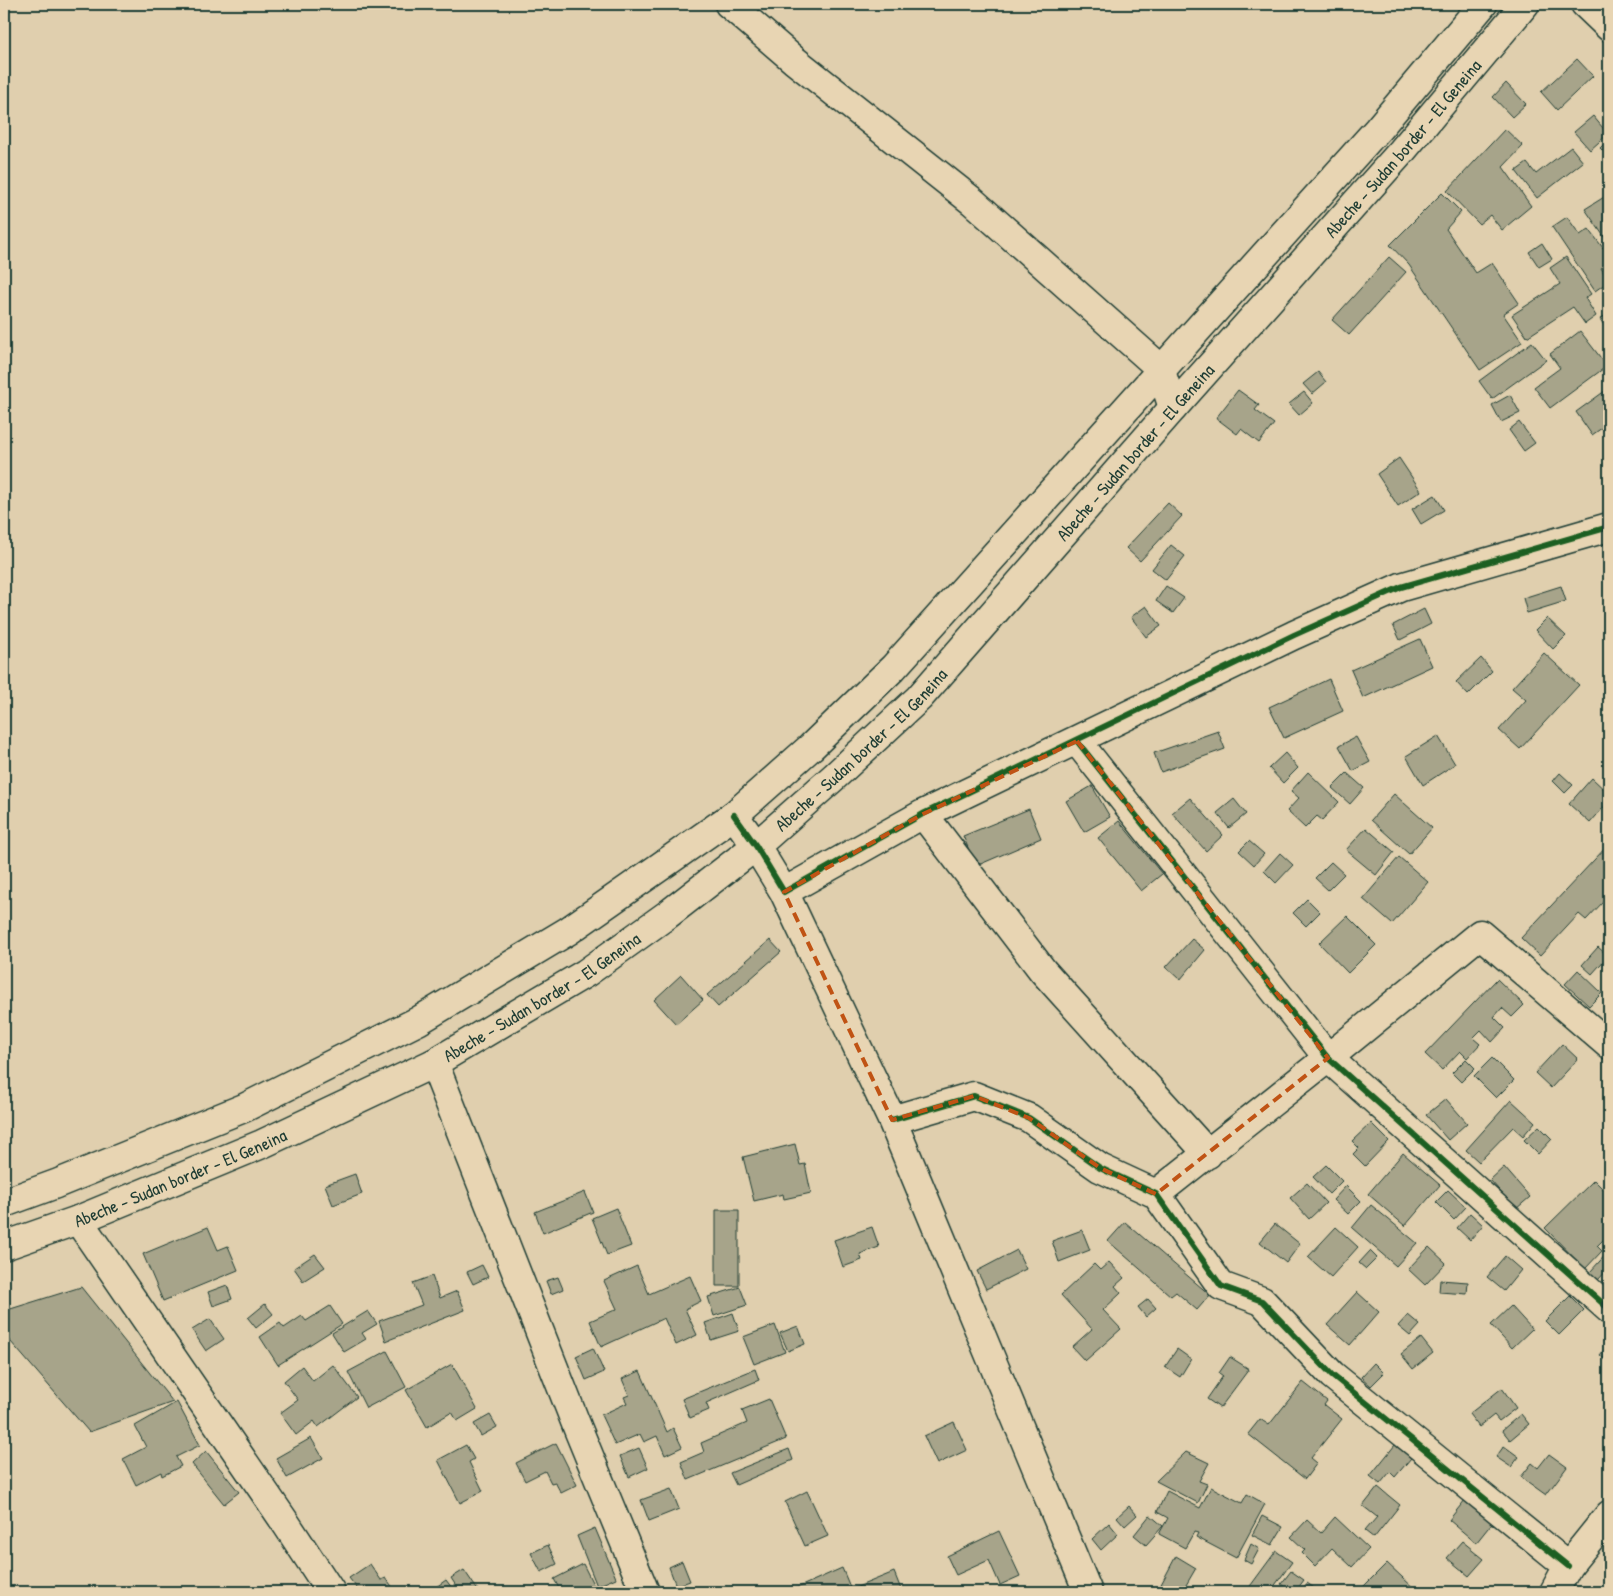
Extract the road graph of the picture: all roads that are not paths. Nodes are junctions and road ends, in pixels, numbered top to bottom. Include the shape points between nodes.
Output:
1 (729, 4) edge
2 (1483, 4) edge
3 (1525, 4) edge
4 (1585, 4) edge
5 (1609, 27) edge
6 (1378, 129) junction
7 (1402, 151) junction
8 (1160, 368) junction
9 (1173, 408) junction
10 (1609, 527) edge
11 (1077, 741) junction
12 (923, 814) junction
13 (734, 815) junction
14 (756, 846) junction
15 (784, 892) junction
16 (1609, 1045) edge
17 (1328, 1058) junction
18 (434, 1063) junction
19 (892, 1120) junction
20 (1208, 1154) junction
21 (1156, 1194) junction
22 (4, 1203) edge
23 (78, 1220) junction
24 (4, 1246) edge
25 (1609, 1309) edge
26 (1609, 1515) edge
27 (1568, 1566) junction
28 (331, 1592) edge
29 (645, 1592) edge
30 (1088, 1592) edge
31 (1554, 1592) edge

1 - 8 main road via 794,60 972,201
2 - 6 main road, Abeche - Sudan border - El Geneina
3 - 7 main road, Abeche - Sudan border - El Geneina
4 - 5 main road
6 - 7 main road
6 - 8 main road, Abeche - Sudan border - El Geneina
7 - 9 main road, Abeche - Sudan border - El Geneina
8 - 9 main road
8 - 13 main road, Abeche - Sudan border - El Geneina via 892,668 811,747
9 - 14 main road, Abeche - Sudan border - El Geneina via 919,698
10 - 11 main road via 1402,587 1294,635
11 - 12 main road
11 - 17 main road
12 - 15 main road
12 - 20 main road via 1043,971
13 - 14 main road
13 - 22 main road, Abeche - Sudan border - El Geneina via 568,931 418,1021 244,1108
14 - 15 main road
14 - 18 main road, Abeche - Sudan border - El Geneina via 586,973
15 - 19 main road
16 - 17 main road via 1480,934
17 - 20 main road
17 - 25 main road
18 - 23 main road, Abeche - Sudan border - El Geneina via 262,1144
18 - 29 main road
19 - 21 main road via 974,1096 1029,1118 1100,1168
19 - 30 main road
20 - 21 main road
21 - 27 main road via 1220,1286 1262,1301 1332,1375
23 - 24 main road, Abeche - Sudan border - El Geneina
23 - 28 main road
26 - 27 main road
27 - 31 main road

